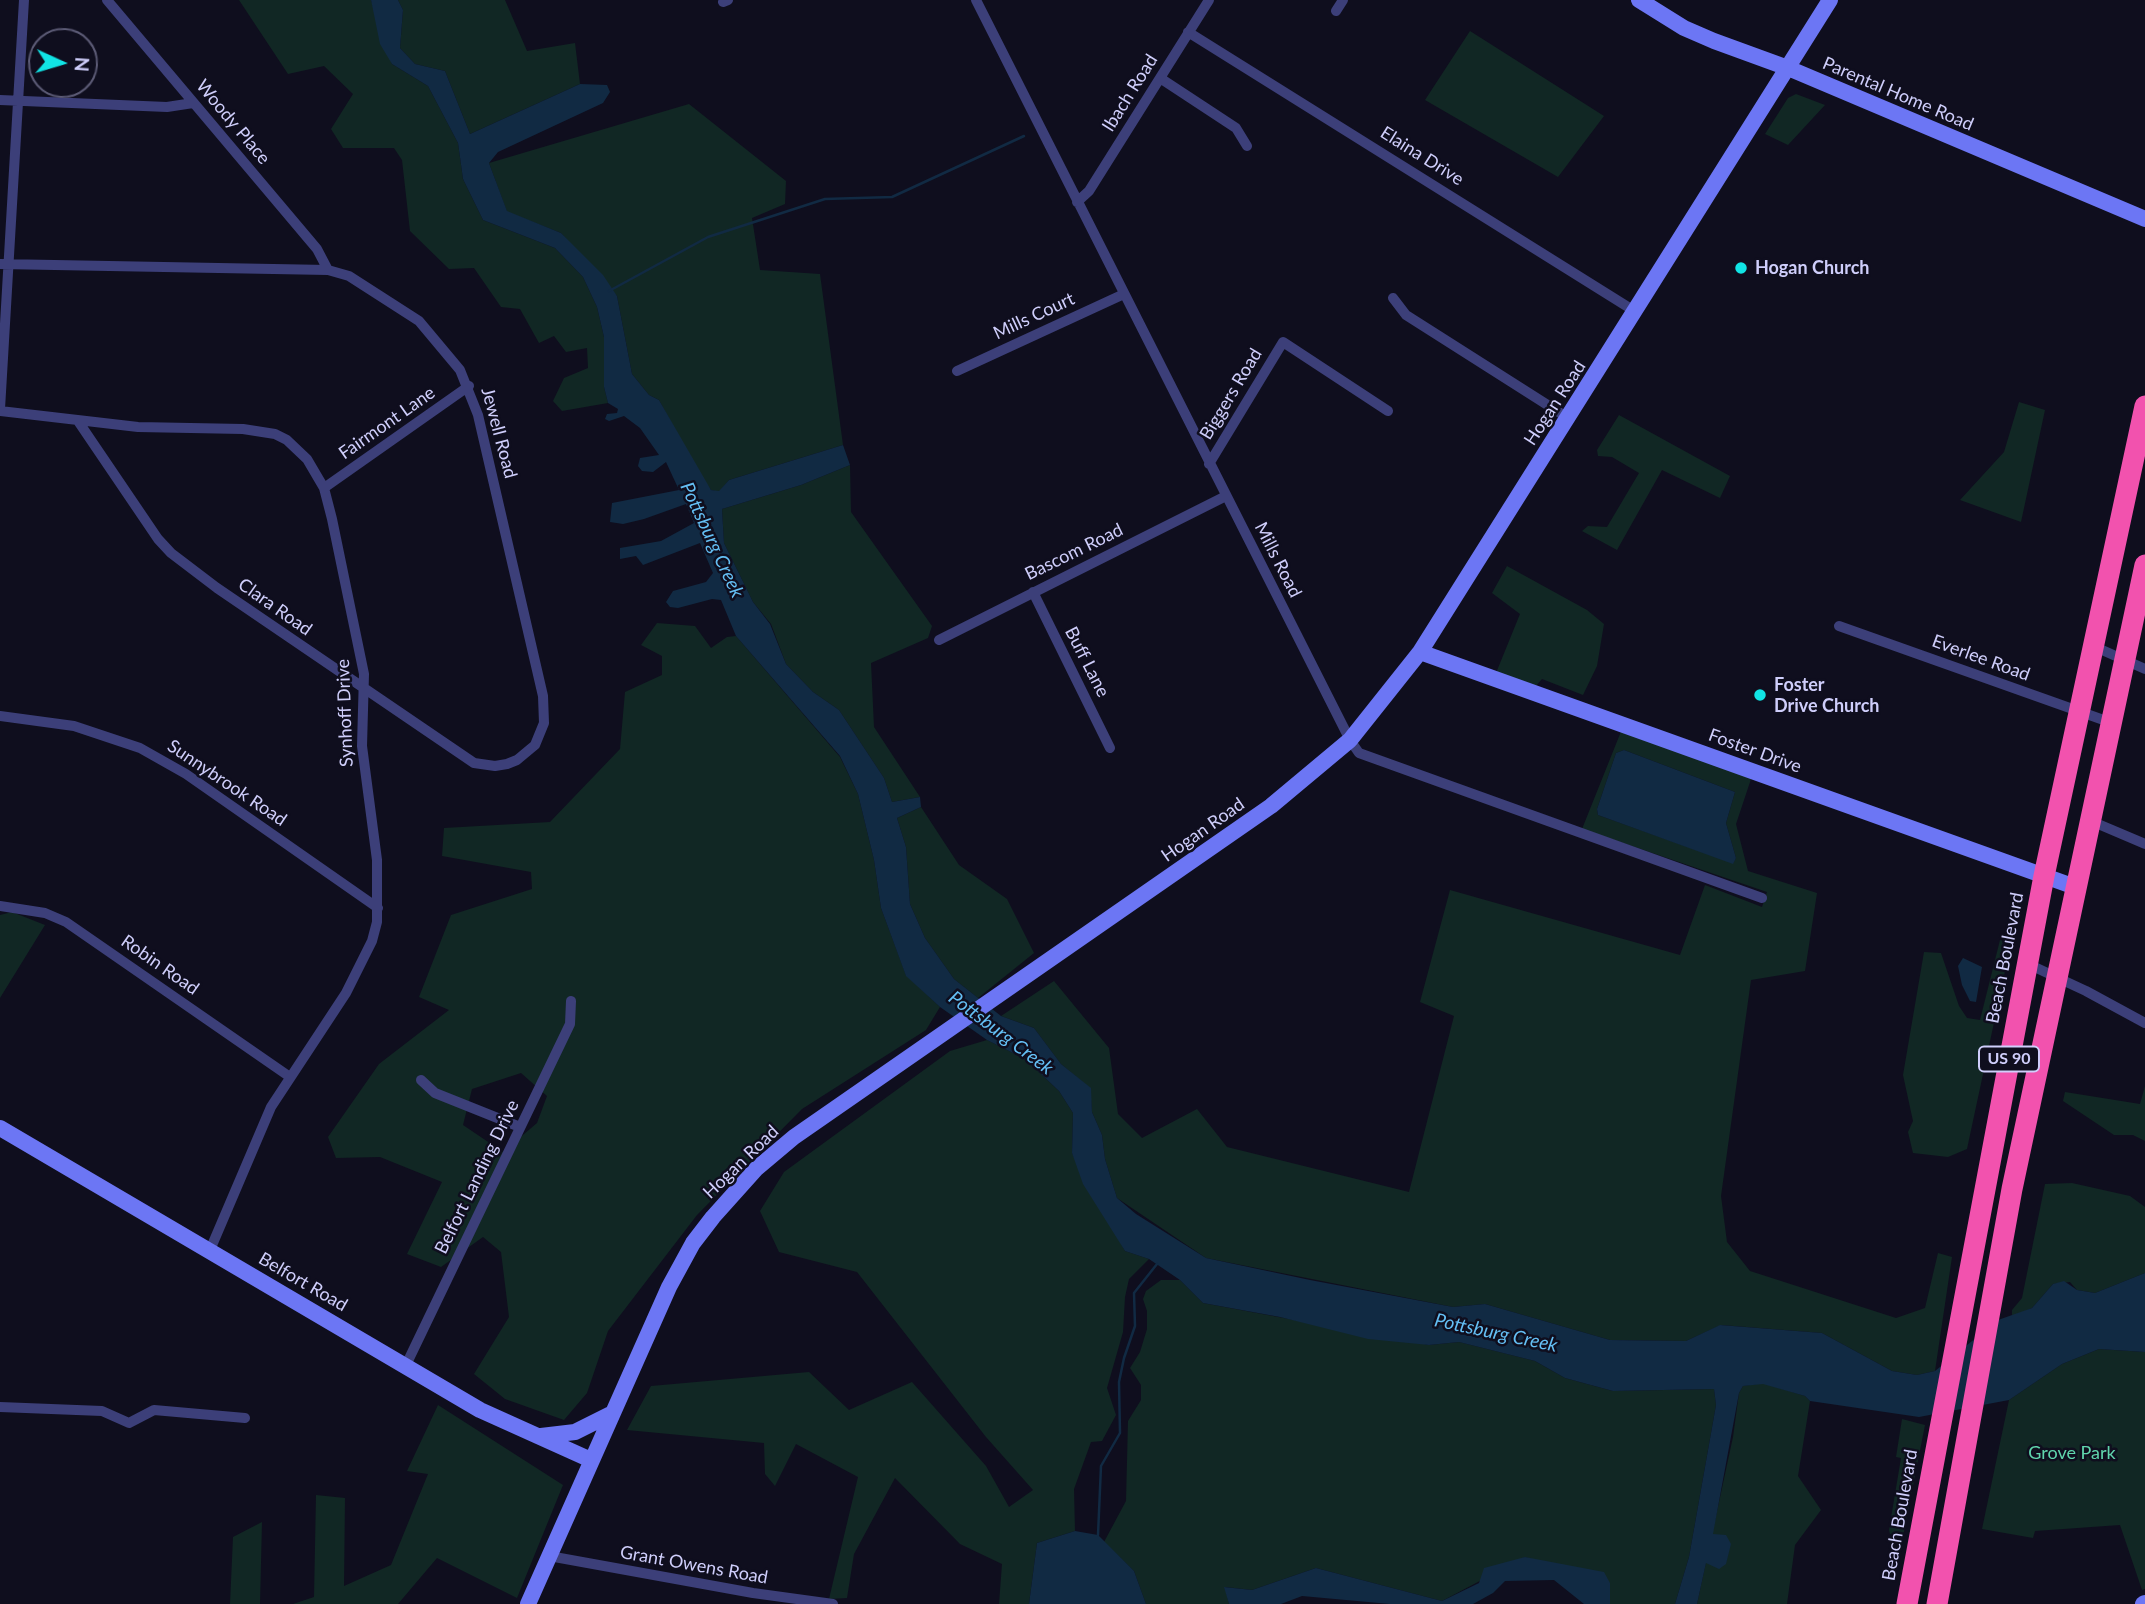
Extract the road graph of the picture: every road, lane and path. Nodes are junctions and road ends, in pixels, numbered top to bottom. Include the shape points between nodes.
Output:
1 (24, 0) edge
2 (107, 0) edge
3 (976, 0) edge
4 (1209, 0) edge
5 (1343, 0) edge
6 (1639, 0) edge
7 (1830, 0) edge
8 (1336, 11) dead end
9 (1188, 32) junction
10 (1788, 68) junction
11 (1160, 78) junction
12 (0, 100) edge
13 (18, 101) junction
14 (193, 103) junction
15 (1247, 146) dead end
16 (1077, 202) junction
17 (2145, 219) edge
18 (4, 264) edge
19 (328, 270) junction
20 (1124, 294) junction
21 (1393, 298) dead end
22 (1636, 312) junction
23 (957, 371) dead end
24 (469, 386) junction
25 (2145, 406) edge
26 (0, 410) edge
27 (1388, 411) dead end
28 (1568, 418) junction
29 (78, 421) junction
30 (1209, 464) junction
31 (324, 488) junction
32 (1226, 496) junction
33 (2145, 565) edge
34 (1033, 592) junction
35 (1839, 626) dead end
36 (939, 640) dead end
37 (2093, 646) junction
38 (1420, 652) junction
39 (2125, 660) junction
40 (2145, 669) edge
41 (365, 691) junction
42 (2079, 711) junction
43 (0, 716) edge
44 (2112, 723) junction
45 (1350, 740) junction
46 (535, 745) joint
47 (1110, 747) dead end
48 (2091, 821) junction
49 (2145, 844) edge
50 (2044, 876) junction
51 (2078, 888) junction
52 (1762, 898) dead end
53 (0, 906) edge
54 (378, 908) junction
55 (2028, 964) junction
56 (2058, 978) junction
57 (571, 1001) dead end
58 (2145, 1023) edge
59 (2023, 1069) junction
60 (289, 1077) junction
61 (421, 1080) dead end
62 (520, 1127) junction
63 (0, 1128) edge
64 (1984, 1184) junction
65 (2012, 1189) junction
66 (210, 1250) junction
67 (406, 1366) junction
68 (0, 1407) edge
69 (611, 1414) junction
70 (246, 1418) dead end
71 (536, 1437) junction
72 (591, 1460) junction
73 (549, 1556) junction
74 (528, 1604) edge
75 (833, 1604) edge
76 (1907, 1604) edge
77 (1937, 1604) edge

1 - 13 street
2 - 14 street, Woody Place
3 - 16 street, Mills Road
4 - 9 street, Ibach Road
5 - 8 street
6 - 10 main road, Parental Home Road via 1684,28
7 - 10 main road, Hogan Road
9 - 11 street, Ibach Road
9 - 22 street, Elaina Drive
10 - 17 main road, Parental Home Road
10 - 22 main road, Hogan Road
11 - 15 street via 1236,128
11 - 16 street, Ibach Road via 1089,191
12 - 13 street
13 - 14 street via 167,107
13 - 18 street
14 - 19 street, Woody Place via 317,249
16 - 20 street, Mills Road
18 - 19 street, Jewell Road
18 - 26 street
19 - 24 street, Jewell Road via 349,276 419,321
20 - 23 street, Mills Court
20 - 30 street, Mills Road
21 - 28 street via 1406,315
22 - 28 main road, Hogan Road
24 - 31 street, Fairmont Lane
24 - 46 street, Jewell Road via 543,696 544,723
25 - 37 highway, Beach Boulevard / US 90
26 - 29 street, Synhoff Drive
27 - 30 street, Biggers Road via 1283,342
28 - 38 main road, Hogan Road
29 - 31 street, Synhoff Drive via 275,434 300,450
29 - 41 street, Clara Road via 171,553
30 - 32 street, Mills Road
31 - 41 street, Synhoff Drive via 361,652
32 - 34 street, Bascom Road
32 - 45 street, Mills Road
33 - 39 highway, US 90
34 - 36 street, Bascom Road
34 - 47 street, Buff Lane
35 - 42 street, Everlee Road
37 - 39 street
37 - 42 highway, Beach Boulevard / US 90
38 - 45 main road, Hogan Road
38 - 50 main road, Foster Drive
39 - 40 street
39 - 44 highway, US 90
41 - 46 street, Clara Road via 474,763 507,764
41 - 54 street, Synhoff Drive via 362,746 377,860
42 - 44 street, Everlee Road
42 - 50 highway, Beach Boulevard / US 90
43 - 54 street, Sunnybrook Road via 74,726 141,748 186,774
44 - 48 highway, US 90
45 - 52 street, Mills Road via 1359,752
45 - 69 main road, Hogan Road via 1272,806 794,1137 730,1197 693,1243 668,1287
48 - 49 street
48 - 51 highway, US 90
50 - 51 main road, Foster Drive
50 - 55 highway, Beach Boulevard / US 90
51 - 56 highway, US 90
53 - 60 street, Robin Road via 45,913 66,922
54 - 60 street, Synhoff Drive via 362,964
55 - 56 street
55 - 59 highway, Beach Boulevard / US 90
56 - 58 street
56 - 59 highway, US 90
57 - 62 street, Belfort Landing Drive via 570,1024
59 - 64 highway, Beach Boulevard / US 90
59 - 65 highway, US 90
60 - 66 street, Synhoff Drive via 271,1107
61 - 62 street via 435,1093
62 - 67 street, Belfort Landing Drive
63 - 66 main road, Belfort Road
64 - 65 street
64 - 76 highway, Beach Boulevard / US 90
65 - 77 highway, US 90
66 - 67 main road, Belfort Road
67 - 71 main road, Belfort Road
68 - 70 street via 102,1411 129,1423 154,1410
69 - 71 main road via 575,1432
69 - 72 main road, Hogan Road
71 - 72 main road, Belfort Road
72 - 73 main road, Hogan Road
73 - 74 main road, Hogan Road
73 - 75 street, Grant Owens Road

